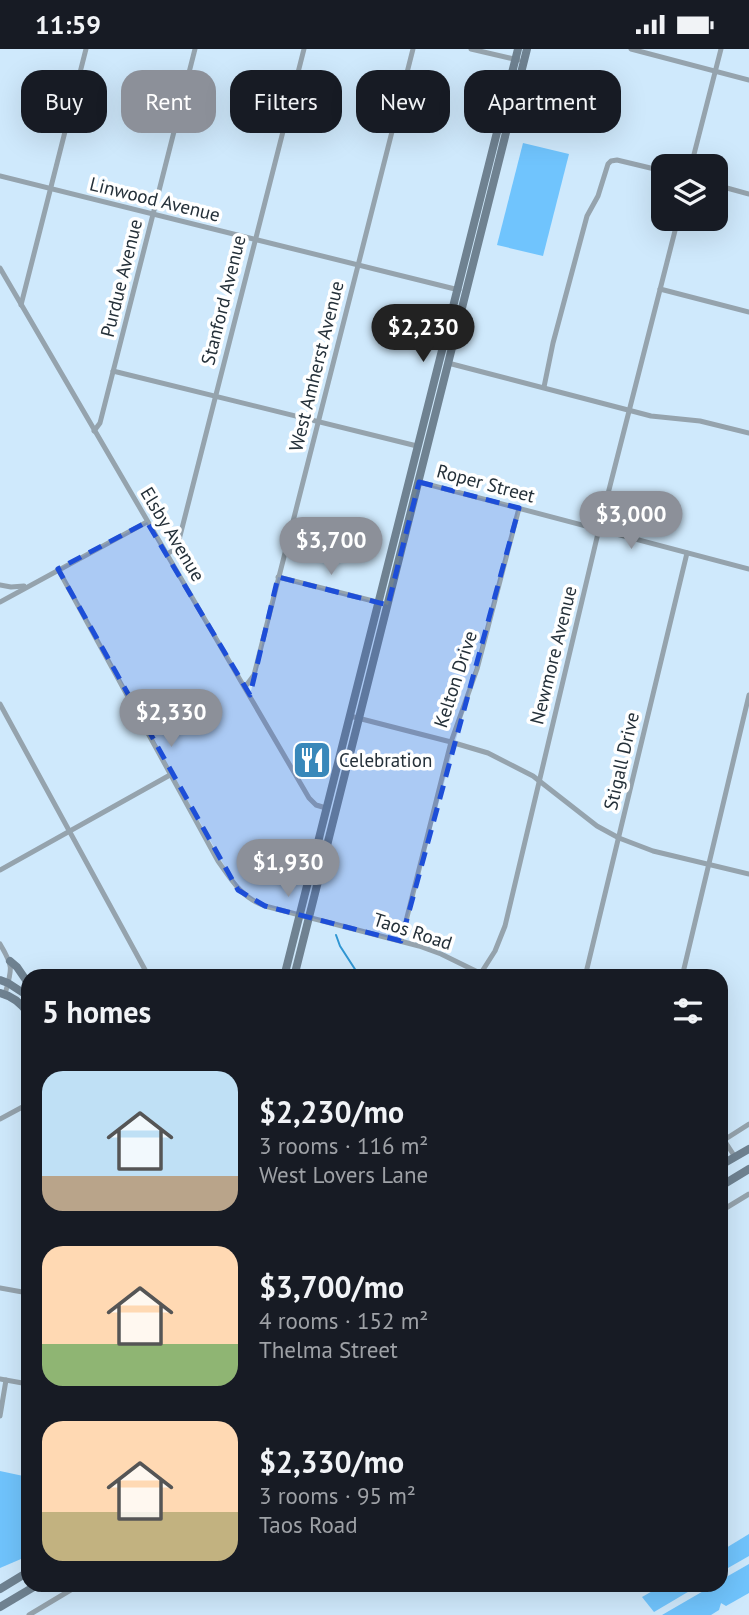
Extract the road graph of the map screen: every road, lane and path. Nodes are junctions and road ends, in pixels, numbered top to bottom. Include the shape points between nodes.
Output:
1 (86, 49) edge
2 (195, 49) edge
3 (304, 49) edge
4 (413, 49) edge
5 (471, 49) edge
6 (519, 49) edge
7 (527, 49) edge
8 (631, 49) edge
9 (721, 49) edge
10 (520, 61) junction
11 (715, 71) junction
12 (749, 80) edge
13 (694, 154) edge
14 (651, 168) edge
15 (0, 176) edge
16 (728, 188) edge
17 (51, 189) junction
18 (749, 194) edge
19 (153, 214) junction
20 (675, 231) edge
21 (255, 240) junction
22 (357, 265) junction
23 (0, 268) edge
24 (660, 289) junction
25 (461, 291) junction
26 (21, 305) junction
27 (749, 313) edge
28 (444, 361) junction
29 (113, 370) junction
30 (544, 387) junction
31 (216, 395) junction
32 (629, 411) junction
33 (318, 421) junction
34 (94, 431) junction
35 (749, 433) edge
36 (417, 446) junction
37 (427, 448) junction
38 (409, 479) junction
39 (419, 482) junction
40 (519, 508) junction
41 (147, 522) junction
42 (599, 529) junction
43 (687, 553) junction
44 (167, 554) junction
45 (58, 569) junction
46 (749, 569) edge
47 (278, 577) junction
48 (34, 584) junction
49 (0, 585) edge
50 (0, 602) edge
51 (378, 602) junction
52 (388, 605) junction
53 (245, 687) junction
54 (749, 695) edge
55 (0, 704) edge
56 (349, 716) junction
57 (359, 718) junction
58 (451, 742) junction
59 (170, 775) junction
60 (538, 780) junction
61 (326, 808) junction
62 (336, 810) junction
63 (70, 831) junction
64 (619, 838) junction
65 (709, 864) junction
66 (0, 870) edge
67 (749, 874) edge
68 (299, 915) junction
69 (309, 918) junction
70 (401, 941) junction
71 (0, 944) edge
72 (10, 961) junction
73 (145, 969) edge
74 (286, 969) edge
75 (296, 969) edge
76 (473, 969) edge
77 (484, 969) edge
78 (587, 969) edge
79 (684, 969) edge
80 (21, 973) edge
81 (4, 981) edge
82 (21, 992) edge
83 (2, 994) edge
84 (21, 1005) edge
85 (21, 1108) edge
86 (0, 1118) edge
87 (749, 1124) edge
88 (728, 1137) edge
89 (728, 1146) edge
90 (749, 1149) edge
91 (735, 1157) junction
92 (728, 1161) edge
93 (746, 1171) edge
94 (728, 1182) edge
95 (749, 1194) edge
96 (728, 1207) edge
97 (0, 1288) edge
98 (21, 1292) edge
99 (3, 1380) edge
100 (21, 1383) edge
101 (0, 1416) edge
102 (21, 1576) edge
103 (0, 1589) edge
104 (25, 1592) edge
105 (67, 1592) edge
106 (0, 1607) edge
107 (29, 1615) edge

1 - 17 street
2 - 19 street, Purdue Avenue
3 - 21 street, Stanford Avenue
4 - 22 street, West Amherst Avenue
5 - 10 street
6 - 10 main road
7 - 10 main road
8 - 11 street
9 - 11 street
10 - 25 main road
11 - 12 street
11 - 13 street
14 - 30 street via 614,160 608,164 587,216
15 - 17 street, Linwood Avenue
16 - 18 street
17 - 19 street, Linwood Avenue
17 - 26 street
19 - 21 street, Linwood Avenue
19 - 29 street, Purdue Avenue
20 - 24 street, Newmore Avenue
21 - 22 street, Linwood Avenue
21 - 31 street, Stanford Avenue
22 - 25 street, Linwood Avenue
22 - 33 street, West Amherst Avenue
23 - 26 street, Elsby Avenue
24 - 27 street
24 - 32 street, Newmore Avenue
25 - 28 main road
26 - 34 street, Elsby Avenue
28 - 30 street
28 - 36 main road
28 - 37 main road
29 - 31 street
29 - 34 street, Purdue Avenue
30 - 32 street
31 - 33 street
31 - 44 street, Stanford Avenue via 179,540
32 - 35 street
32 - 42 street, Newmore Avenue
33 - 36 street
33 - 47 street, West Amherst Avenue
34 - 41 street, Elsby Avenue
36 - 37 main road
36 - 38 main road
37 - 39 main road
38 - 39 main road
38 - 51 main road
39 - 40 street, Roper Street
39 - 52 main road
40 - 42 street, Roper Street
40 - 58 street, Kelton Drive via 477,669
41 - 44 street, Elsby Avenue
41 - 45 street
42 - 43 street, Roper Street
42 - 60 street, Newmore Avenue
43 - 46 street, Roper Street
43 - 64 street, Stigall Drive
44 - 53 street, Elsby Avenue
45 - 48 street
45 - 59 street, Taos Road
47 - 51 street
47 - 53 street, West Amherst Avenue via 254,675
48 - 49 street
48 - 50 street
51 - 52 street
51 - 56 main road
52 - 57 main road
53 - 61 street, Elsby Avenue via 309,798
54 - 65 street
55 - 63 street
56 - 57 street
56 - 61 main road
57 - 58 street
57 - 62 main road
58 - 60 street via 496,756
58 - 70 street, Kelton Drive
59 - 63 street
59 - 68 street, Taos Road via 238,890 256,902
60 - 64 street
60 - 77 street, Newmore Avenue via 505,926
61 - 62 main road
61 - 68 main road
62 - 69 main road
63 - 66 street
63 - 73 street
64 - 65 street
64 - 78 street, Stigall Drive
65 - 67 street
65 - 79 street
68 - 69 street, Taos Road
68 - 74 main road
69 - 70 street, Taos Road
69 - 75 main road
70 - 76 street, Taos Road
71 - 72 street
72 - 80 main road
72 - 81 street
81 - 82 main road
81 - 83 street
83 - 84 main road
85 - 86 street
87 - 88 street
89 - 91 street
90 - 91 main road
91 - 92 main road
91 - 93 main road
93 - 94 main road
95 - 96 street
97 - 98 street
99 - 100 street
99 - 101 street
102 - 103 main road
104 - 106 main road
105 - 107 street

